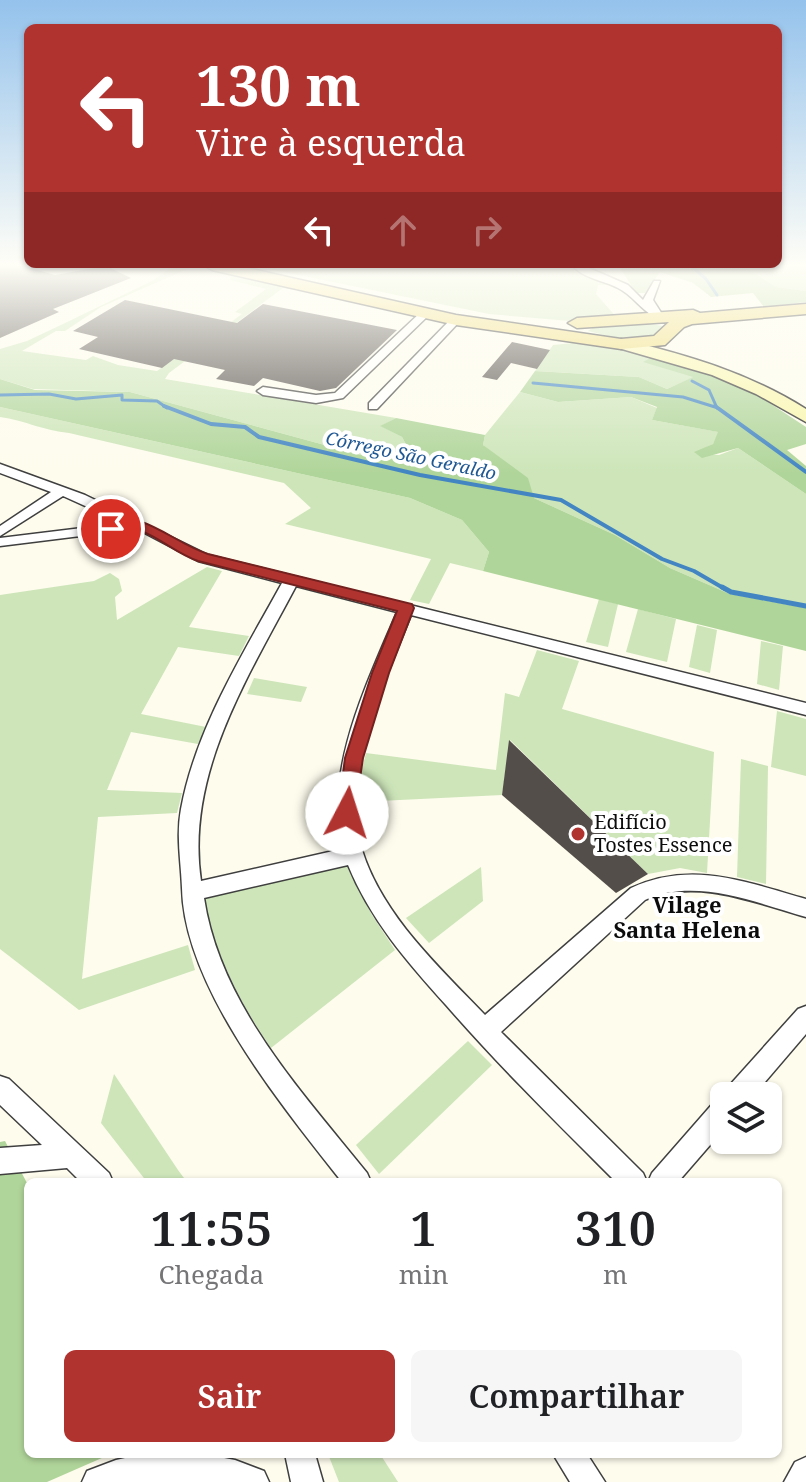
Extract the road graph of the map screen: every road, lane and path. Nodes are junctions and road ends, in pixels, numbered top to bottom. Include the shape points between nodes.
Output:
1 (404, 334) edge
2 (442, 334) edge
3 (553, 334) edge
4 (654, 334) edge
5 (667, 334) edge
6 (621, 344) junction
7 (694, 361) junction
8 (263, 391) dead end
9 (373, 406) dead end
10 (806, 417) edge
11 (0, 468) edge
12 (62, 491) junction
13 (139, 525) junction
14 (0, 532) edge
15 (0, 542) edge
16 (292, 579) junction
17 (406, 608) junction
18 (806, 709) edge
19 (354, 855) junction
20 (191, 892) junction
21 (806, 908) edge
22 (806, 1017) edge
23 (484, 1032) junction
24 (749, 1082) edge
25 (0, 1088) edge
26 (710, 1126) edge
27 (70, 1155) junction
28 (0, 1161) edge
29 (96, 1178) edge
30 (355, 1178) edge
31 (630, 1178) edge
32 (664, 1178) edge
33 (301, 1458) edge
34 (571, 1458) edge
35 (806, 1473) edge
36 (98, 1482) edge
37 (253, 1482) edge
38 (307, 1482) edge
39 (589, 1482) edge
40 (800, 1482) edge

1 - 8 street via 339,396 316,399
2 - 9 street
3 - 6 main road
4 - 6 main road via 648,344
5 - 7 main road via 674,348
6 - 7 main road
7 - 10 main road via 755,385
11 - 12 street
12 - 13 street
12 - 14 street
13 - 15 street
13 - 16 street via 183,551
16 - 17 street
16 - 20 street via 243,671 201,770 189,823
17 - 18 street
17 - 19 street via 354,758 347,813
19 - 20 street
19 - 23 street via 397,933
20 - 30 street via 207,956 234,1014
21 - 23 street via 704,883 660,883 638,894
22 - 24 street
23 - 31 street
25 - 27 street
26 - 32 street
27 - 28 street
27 - 29 street
33 - 38 street
34 - 39 street
35 - 40 street
36 - 37 street via 143,1470 183,1469

